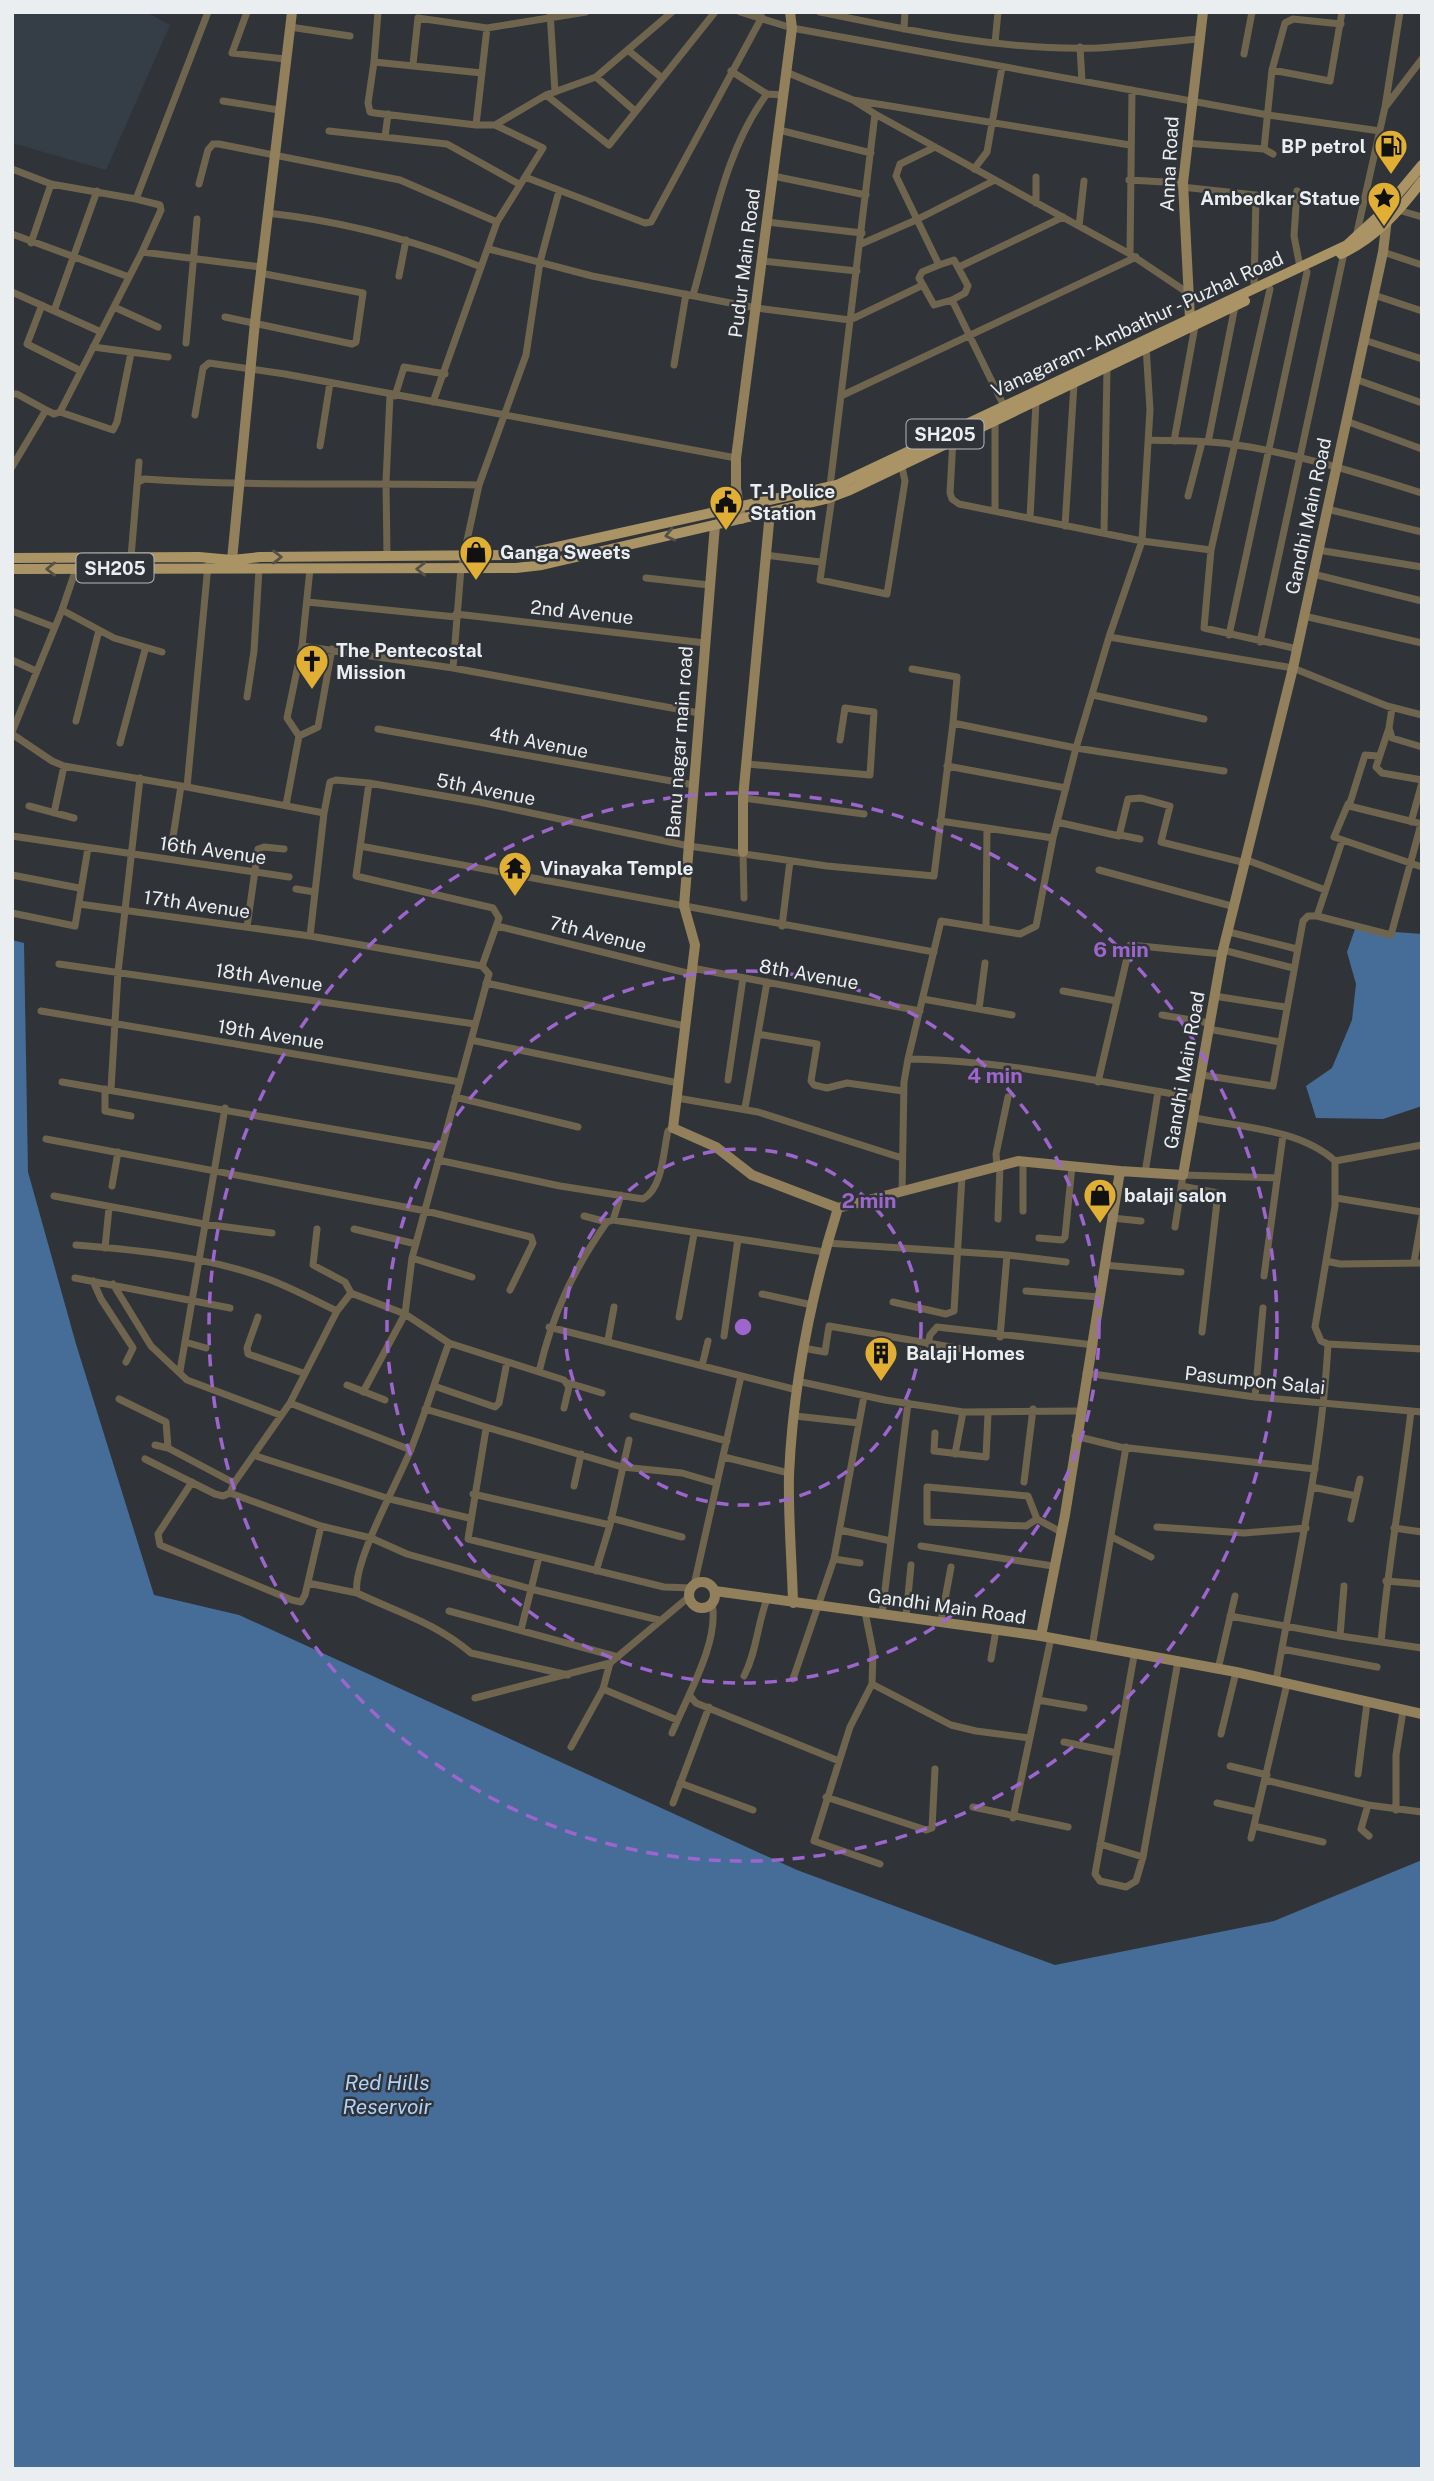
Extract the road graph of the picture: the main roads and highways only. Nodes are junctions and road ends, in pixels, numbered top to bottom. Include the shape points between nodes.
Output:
1 (1422, 165) edge
2 (1422, 181) edge
3 (1390, 212) junction
4 (1304, 269) junction
5 (1192, 323) junction
6 (1145, 347) junction
7 (951, 437) junction
8 (831, 492) junction
9 (12, 558) edge
10 (78, 563) junction
11 (462, 563) junction
12 (211, 565) junction
13 (12, 569) edge

1 - 3 main road, Vanagaram - Ambathur - Puzhal Road / SH205
2 - 3 main road, Vanagaram - Ambathur - Puzhal Road / SH205
3 - 4 main road, Vanagaram - Ambathur - Puzhal Road / SH205
3 - 4 main road, Vanagaram - Ambathur - Puzhal Road / SH205 via 1344,253
4 - 5 main road, Vanagaram - Ambathur - Puzhal Road / SH205
4 - 5 main road, Vanagaram - Ambathur - Puzhal Road / SH205 via 1254,288
5 - 6 main road, Vanagaram - Ambathur - Puzhal Road / SH205
6 - 7 main road, Vanagaram - Ambathur - Puzhal Road / SH205 via 1004,407
6 - 7 main road via 995,422
7 - 8 main road
8 - 11 main road, SH205 via 738,506 521,555
8 -> 11 main road via 770,512 542,565
9 - 10 main road, SH205
10 - 12 main road, SH205
10 - 12 main road, SH205 via 131,557
10 -> 13 main road, SH205
11 -> 12 main road via 310,569
12 -> 11 main road, SH205 via 232,560 387,556

